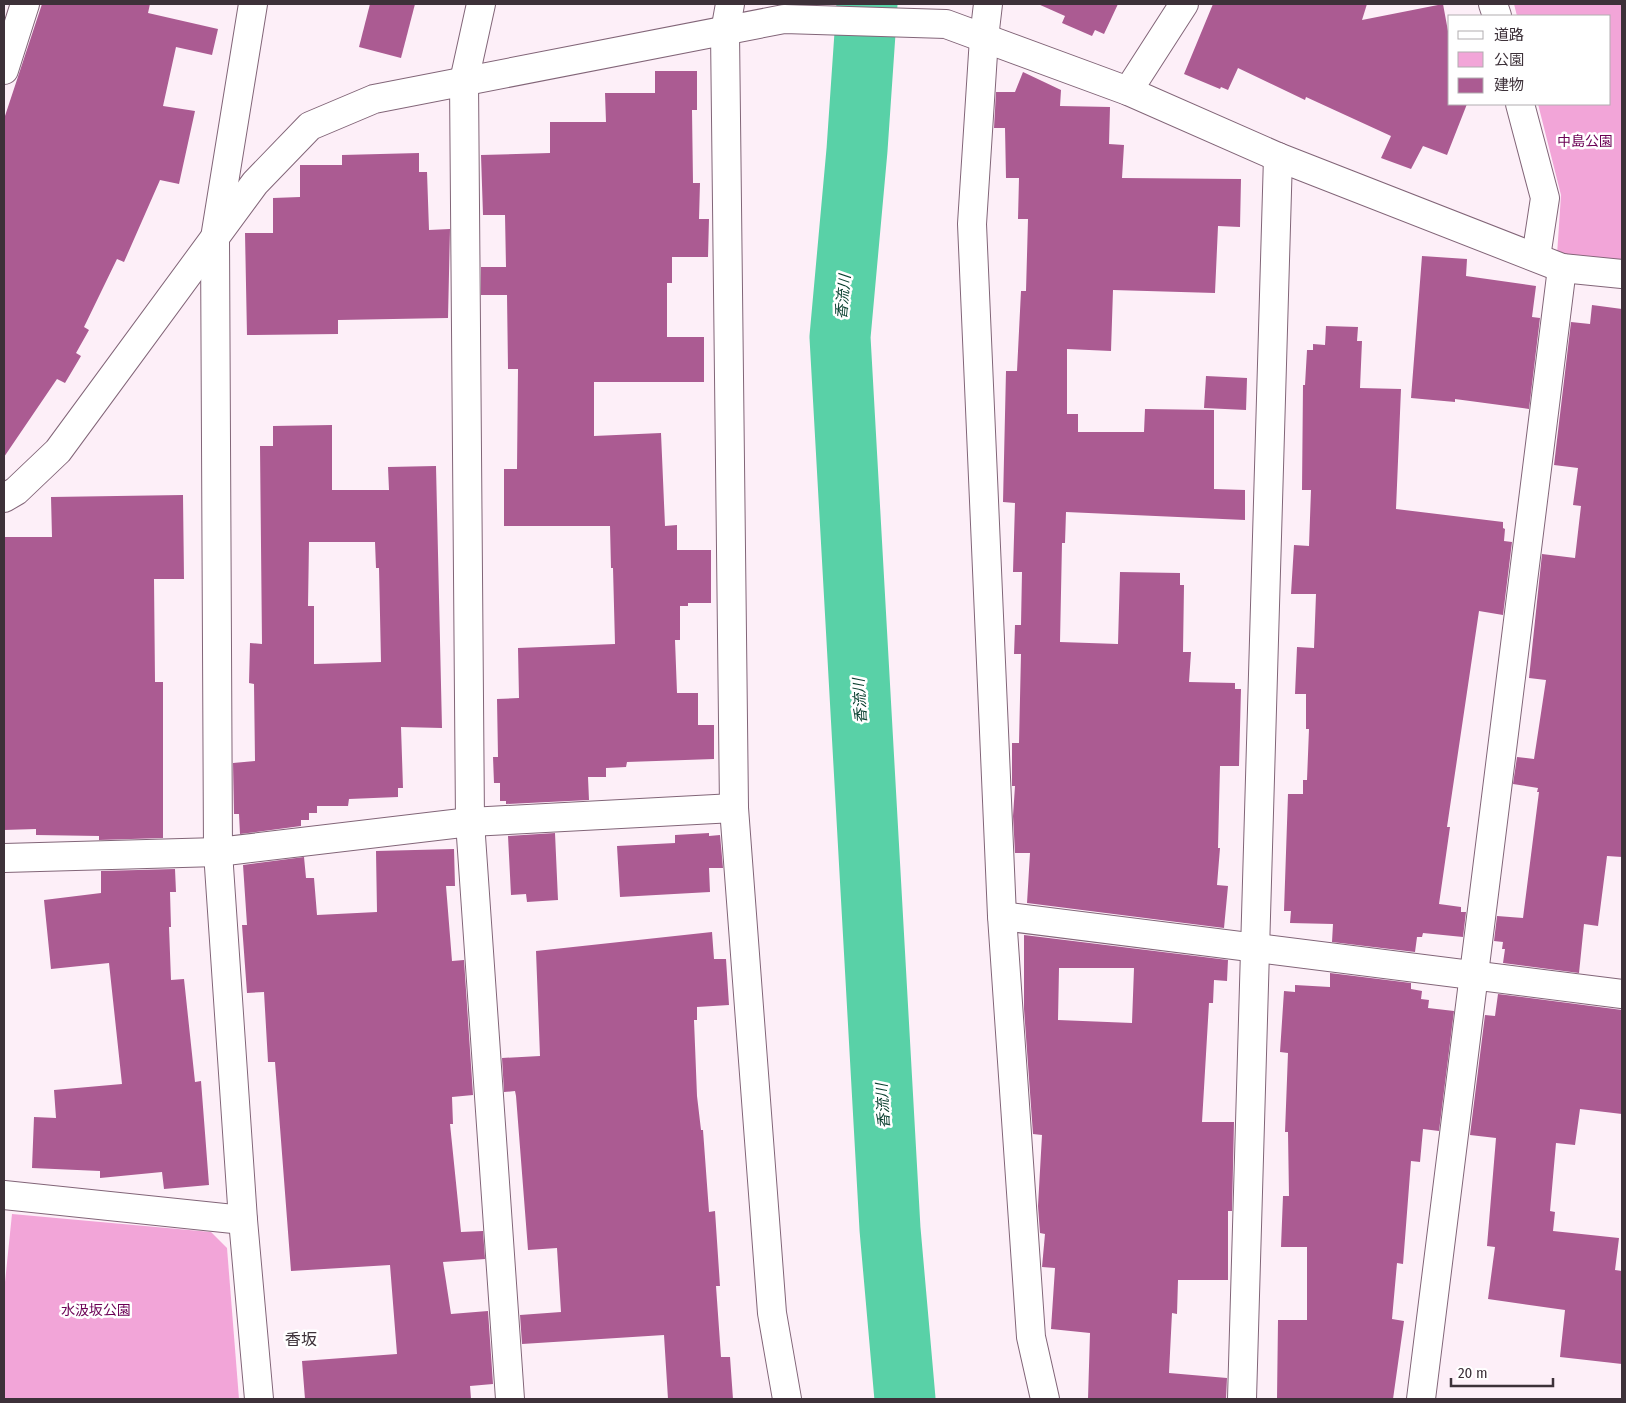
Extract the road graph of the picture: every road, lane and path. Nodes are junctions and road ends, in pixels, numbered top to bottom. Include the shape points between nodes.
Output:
1 (25, 4) edge
2 (253, 4) edge
3 (481, 4) edge
4 (730, 4) edge
5 (988, 4) edge
6 (1184, 4) edge
7 (725, 32) junction
8 (984, 38) junction
9 (4, 70) edge
10 (464, 81) junction
11 (1128, 91) junction
12 (1520, 105) edge
13 (1278, 157) junction
14 (215, 238) junction
15 (1536, 257) junction
16 (1562, 268) junction
17 (1622, 274) edge
18 (4, 498) edge
19 (734, 808) junction
20 (470, 822) junction
21 (218, 852) junction
22 (4, 858) edge
23 (1002, 916) junction
24 (1255, 949) junction
25 (1474, 976) junction
26 (1622, 994) edge
27 (4, 1195) edge
28 (243, 1220) junction
29 (259, 1399) edge
30 (510, 1399) edge
31 (787, 1399) edge
32 (1045, 1399) edge
33 (1242, 1399) edge
34 (1421, 1399) edge

1 - 9 street
2 - 14 street
3 - 10 street
4 - 7 street
5 - 8 street
6 - 11 street
7 - 8 street via 784,20 946,24
7 - 10 street
7 - 19 street
8 - 11 street
8 - 23 street via 972,224
10 - 14 street via 374,99 310,126 255,183
10 - 20 street
11 - 13 street
12 - 15 street via 1545,198
13 - 15 street
13 - 24 street
14 - 18 street via 58,451 16,491
14 - 21 street
15 - 16 street
16 - 17 street
16 - 25 street
19 - 20 street
19 - 31 street via 772,1313
20 - 21 street
20 - 30 street
21 - 22 street
21 - 28 street
23 - 24 street
23 - 32 street via 1031,1338
24 - 25 street
24 - 33 street
25 - 26 street
25 - 34 street
27 - 28 street
28 - 29 street

